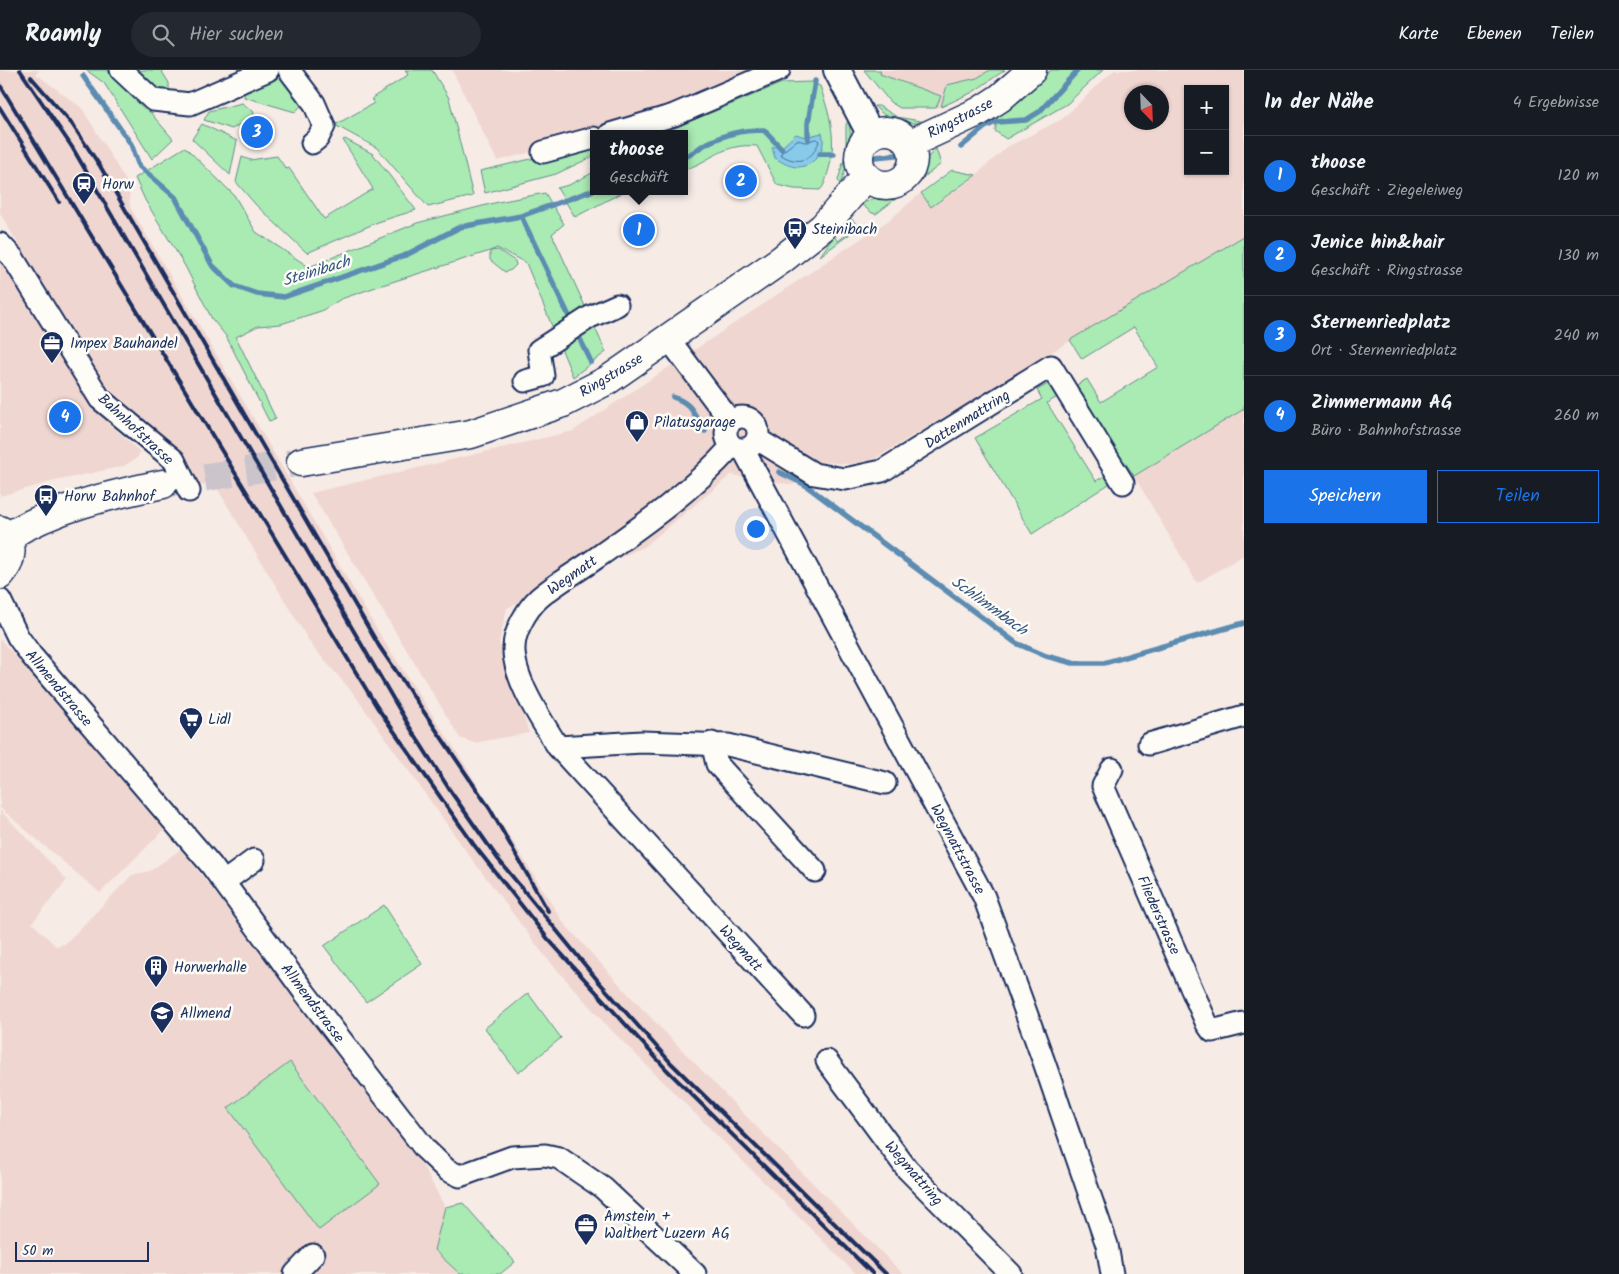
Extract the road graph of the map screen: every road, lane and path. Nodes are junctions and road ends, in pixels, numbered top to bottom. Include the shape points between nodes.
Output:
1 (121, 70) edge
2 (268, 70) edge
3 (289, 70) edge
4 (778, 70) edge
5 (837, 70) edge
6 (1032, 70) edge
7 (623, 130) edge
8 (871, 135) junction
9 (590, 139) edge
10 (312, 143) dead end
11 (909, 144) junction
12 (543, 152) dead end
13 (866, 177) junction
14 (0, 244) edge
15 (617, 305) dead end
16 (668, 338) junction
17 (525, 381) dead end
18 (731, 422) junction
19 (744, 445) junction
20 (300, 462) tunnel mouth
21 (1123, 483) dead end
22 (176, 487) joint
23 (3, 534) edge
24 (0, 575) edge
25 (0, 600) edge
26 (1244, 716) edge
27 (712, 743) junction
28 (1149, 744) dead end
29 (558, 747) junction
30 (1112, 769) dead end
31 (884, 783) dead end
32 (254, 860) dead end
33 (815, 871) dead end
34 (224, 882) junction
35 (803, 1016) dead end
36 (1244, 1023) edge
37 (827, 1062) dead end
38 (313, 1255) dead end
39 (295, 1274) edge
40 (695, 1274) edge
41 (1011, 1274) edge
42 (1112, 1274) edge

1 - 2 street via 152,100 190,104
3 - 10 street via 314,104 324,126
4 - 7 street via 674,114
5 - 8 street
6 - 11 main road, Ringstrasse via 1000,98
8 - 11 main road via 895,132
8 - 13 main road via 862,145 859,158
9 - 12 street
11 - 13 main road via 913,163 901,180 884,185
13 - 16 main road, Ringstrasse via 839,210 795,250
14 - 22 street, Bahnhofstrasse via 14,258 100,399 174,460
15 - 17 street via 590,317 539,350 543,376
16 - 18 street
16 - 20 main road, Ringstrasse via 608,380 563,403 524,417 471,434
18 - 19 street via 726,437
18 - 19 street via 739,418 752,421 758,431
19 - 21 street, Dattenmattring via 814,474 845,479 882,472 1051,366
19 - 29 street, Wegmatt via 670,505 538,599 522,621 514,647 518,671
19 - 42 street, Wegmattstrasse via 984,897 1107,1245
22 - 23 main road via 85,502
23 - 24 main road via 11,549 10,559
25 - 34 street, Allmendstrasse via 31,655
26 - 28 street
27 - 29 street via 642,742
27 - 31 street
27 - 33 street via 717,764
29 - 35 street, Wegmatt
30 - 36 street, Fliederstrasse via 1103,786 1207,1024 1212,1031
32 - 34 street
34 - 40 street, Allmendstrasse via 304,993 420,1142 447,1170 460,1176 512,1157 545,1155 559,1158 603,1188
37 - 41 street, Wegmattring via 907,1169
38 - 39 street

